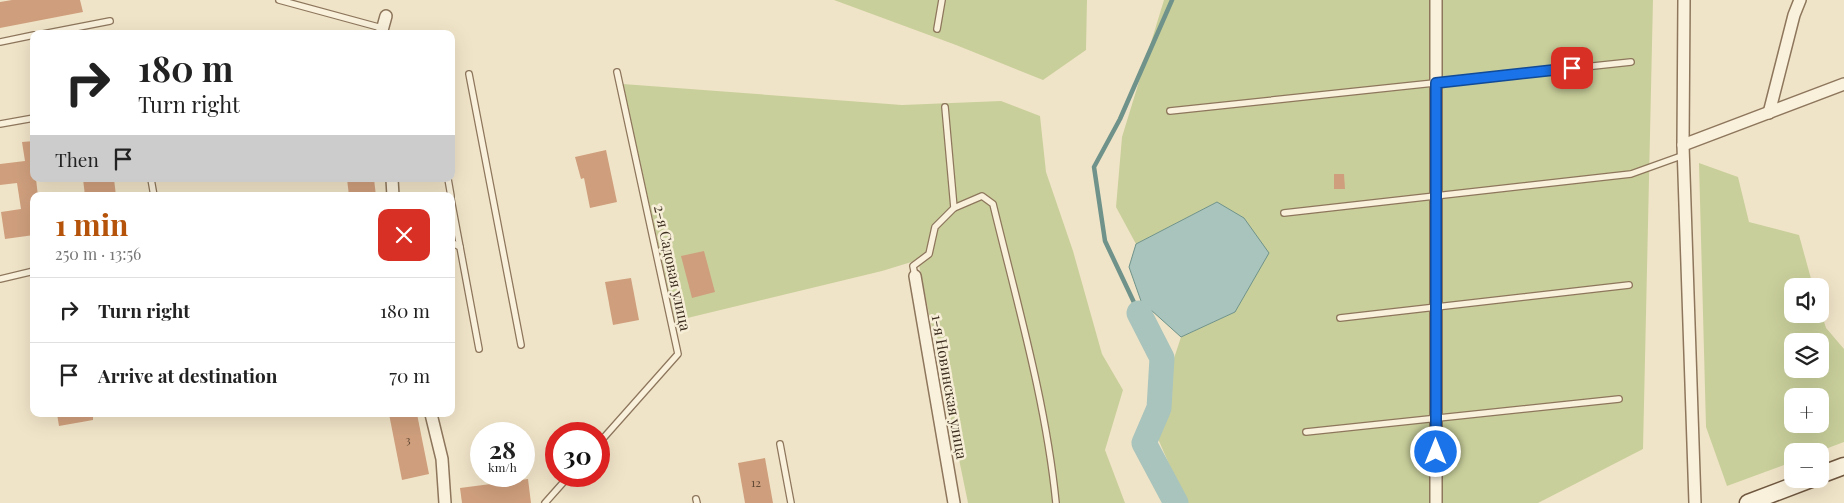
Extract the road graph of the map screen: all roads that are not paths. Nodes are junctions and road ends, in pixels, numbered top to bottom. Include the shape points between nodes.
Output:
1 (279, 0) edge
2 (942, 0) edge
3 (1436, 0) edge
4 (1684, 0) edge
5 (1800, 0) edge
6 (386, 16) dead end
7 (110, 21) dead end
8 (937, 28) dead end
9 (63, 30) edge
10 (379, 30) edge
11 (382, 30) edge
12 (30, 37) edge
13 (0, 42) edge
14 (1631, 62) dead end
15 (617, 72) dead end
16 (469, 74) dead end
17 (1436, 83) junction
18 (1844, 84) edge
19 (945, 107) dead end
20 (1170, 110) dead end
21 (1769, 113) junction
22 (30, 119) edge
23 (0, 124) edge
24 (1684, 150) junction
25 (1436, 196) junction
26 (954, 208) junction
27 (1284, 213) dead end
28 (455, 220) edge
29 (455, 245) edge
30 (460, 248) junction
31 (30, 272) edge
32 (915, 276) joint
33 (0, 279) edge
34 (1629, 285) dead end
35 (1436, 307) junction
36 (1340, 318) dead end
37 (521, 345) dead end
38 (480, 349) dead end
39 (1619, 399) dead end
40 (432, 417) edge
41 (1436, 418) junction
42 (610, 431) edge
43 (1306, 432) dead end
44 (780, 444) dead end
45 (1844, 466) edge
46 (1829, 472) edge
47 (559, 487) edge
48 (1787, 488) edge
49 (445, 503) edge
50 (545, 503) edge
51 (791, 503) edge
52 (954, 503) edge
53 (1056, 503) edge
54 (1436, 503) edge
55 (1695, 503) edge
56 (1748, 503) edge

1 - 10 lane
2 - 8 lane
3 - 17 street
4 - 24 street
5 - 21 street
6 - 11 street
7 - 9 lane
12 - 13 lane
14 - 17 lane
15 - 42 lane, 2-я Садовая улица via 678,354
16 - 37 lane
17 - 20 lane
17 - 25 street
18 - 21 street
19 - 26 lane
21 - 24 street
22 - 23 lane
24 - 25 lane via 1630,174
24 - 55 street
25 - 27 lane
25 - 35 street
26 - 32 lane via 935,228 929,254 913,266
26 - 53 lane via 982,196 992,204 1038,386
28 - 30 lane
29 - 30 lane
30 - 38 lane
31 - 33 lane
32 - 52 street, 1-я Новинская улица
34 - 35 lane
35 - 36 lane
35 - 41 street
39 - 41 lane
40 - 49 street via 444,468
41 - 43 lane
41 - 54 street
44 - 51 lane
45 - 46 main road
47 - 50 lane
48 - 56 main road

